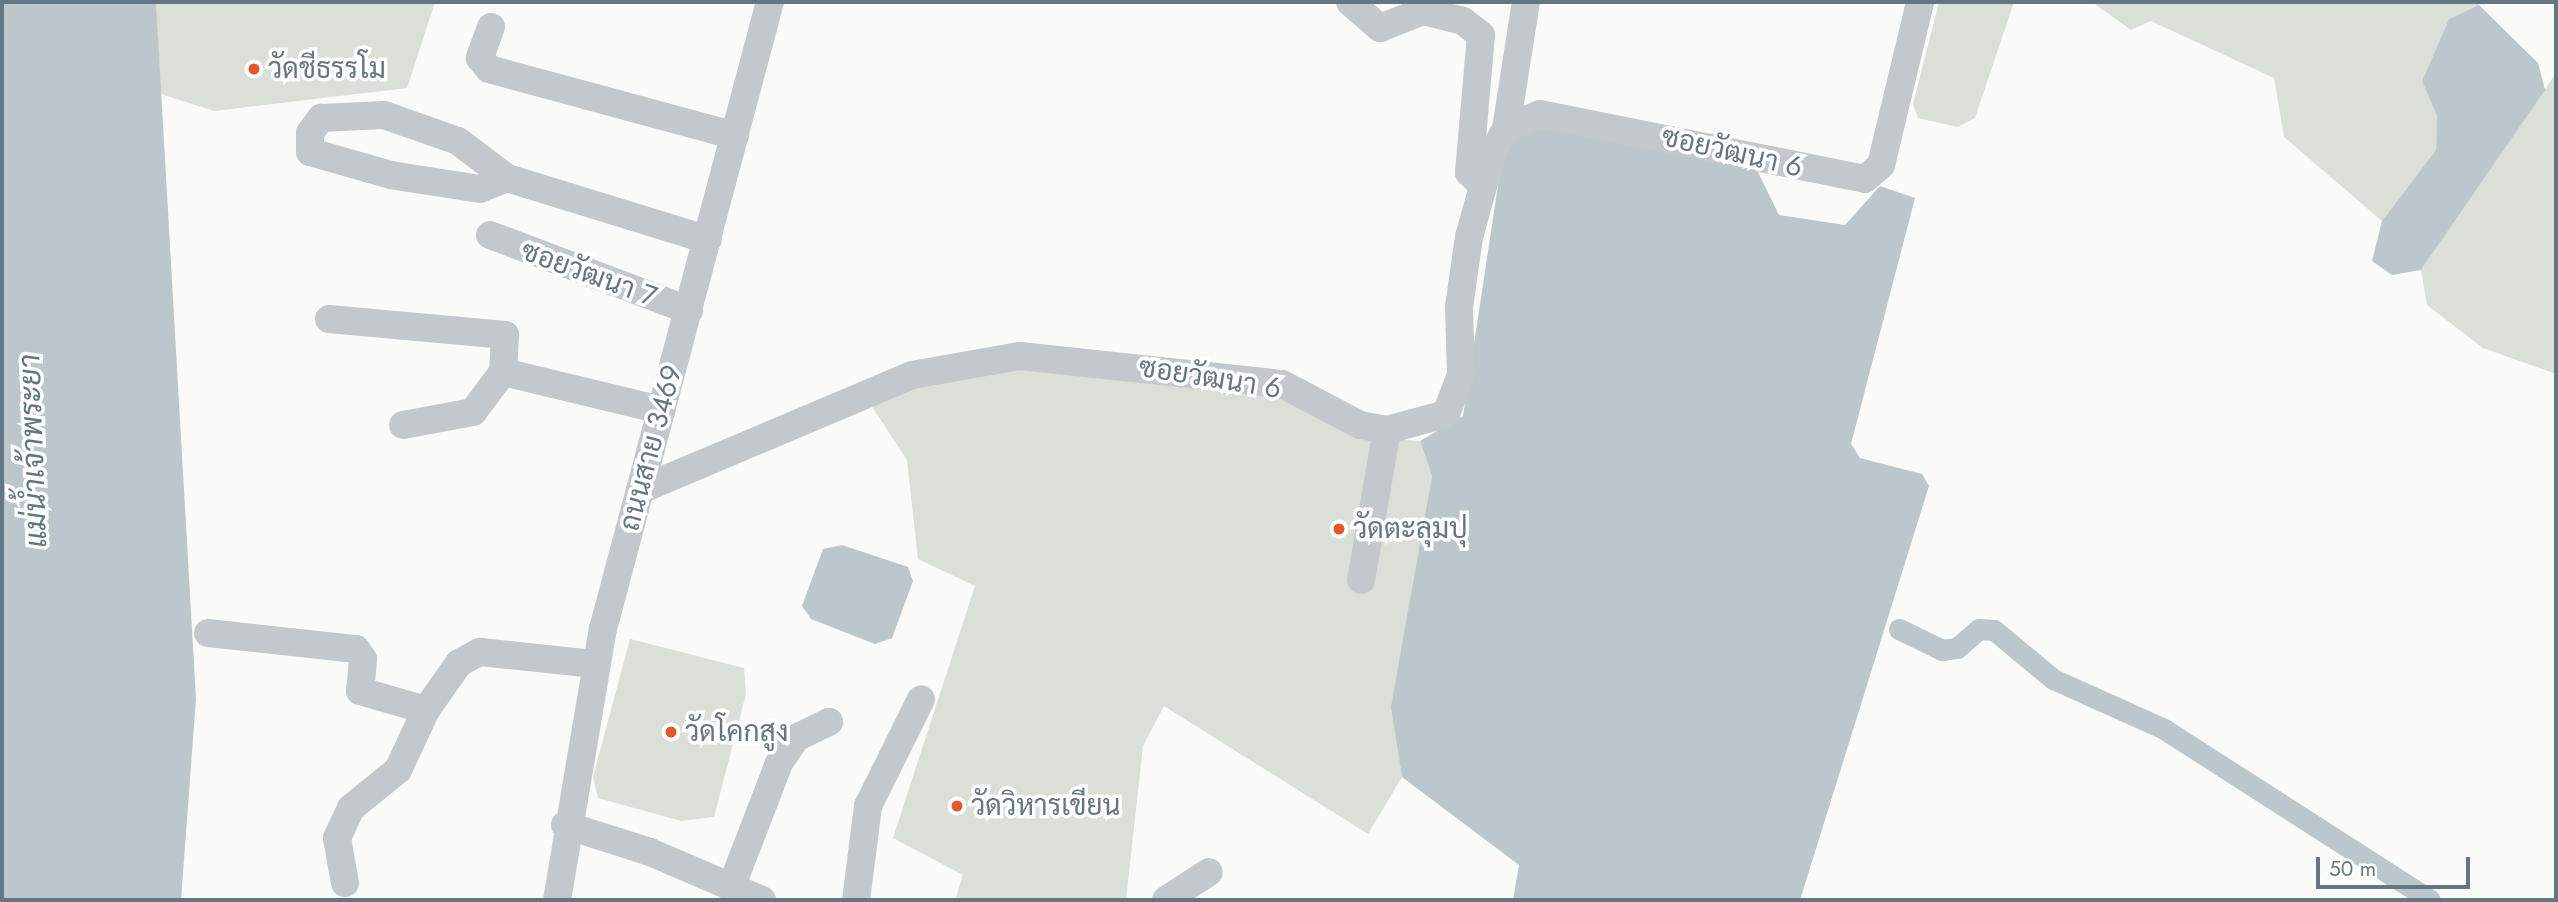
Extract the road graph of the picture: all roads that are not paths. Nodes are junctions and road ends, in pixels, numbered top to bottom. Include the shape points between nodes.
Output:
1 (770, 2) edge
2 (1349, 2) edge
3 (1526, 2) edge
4 (1920, 2) edge
5 (491, 27) dead end
6 (1506, 129) junction
7 (735, 136) junction
8 (507, 178) junction
9 (1482, 185) junction
10 (490, 235) dead end
11 (708, 240) junction
12 (689, 310) junction
13 (328, 319) dead end
14 (503, 372) junction
15 (661, 410) junction
16 (403, 425) dead end
17 (1387, 430) junction
18 (640, 491) junction
19 (1361, 580) dead end
20 (208, 633) dead end
21 (595, 664) junction
22 (921, 699) dead end
23 (426, 710) junction
24 (830, 722) dead end
25 (565, 825) junction
26 (1209, 872) dead end
27 (345, 883) dead end
28 (732, 885) junction
29 (557, 900) edge
30 (762, 900) edge
31 (856, 900) edge
32 (1166, 900) edge

1 - 7 street, ถนนสาย 3469
2 - 9 street via 1380,28 1423,10 1463,21 1481,35 1469,172
3 - 6 street
4 - 6 street, ซอยวัฒนา 6 via 1881,165 1865,179 1843,179 1541,114
5 - 7 street via 481,58 489,69
6 - 9 street, ซอยวัฒนา 6
7 - 11 street, ถนนสาย 3469
8 - 8 street via 480,189 391,175 310,152 310,133 321,118 384,115 458,142
8 - 11 street
9 - 17 street, ซอยวัฒนา 6 via 1459,307 1456,396 1446,414
10 - 12 street, ซอยวัฒนา 7
11 - 12 street, ถนนสาย 3469
12 - 15 street, ถนนสาย 3469
13 - 14 street via 497,329 510,343
14 - 15 street
14 - 16 street via 473,412
15 - 18 street, ถนนสาย 3469
17 - 18 street, ซอยวัฒนา 6 via 1360,425 1282,384 1020,356 912,375
17 - 19 street
18 - 21 street, ถนนสาย 3469
20 - 23 street via 356,649 363,659 360,691
21 - 23 street via 468,655
21 - 25 street, ถนนสาย 3469
22 - 31 street via 868,806
23 - 27 street via 398,770 351,808 337,838
24 - 28 street via 796,738 779,763
25 - 28 street
25 - 29 street, ถนนสาย 3469
26 - 32 street
28 - 30 street

